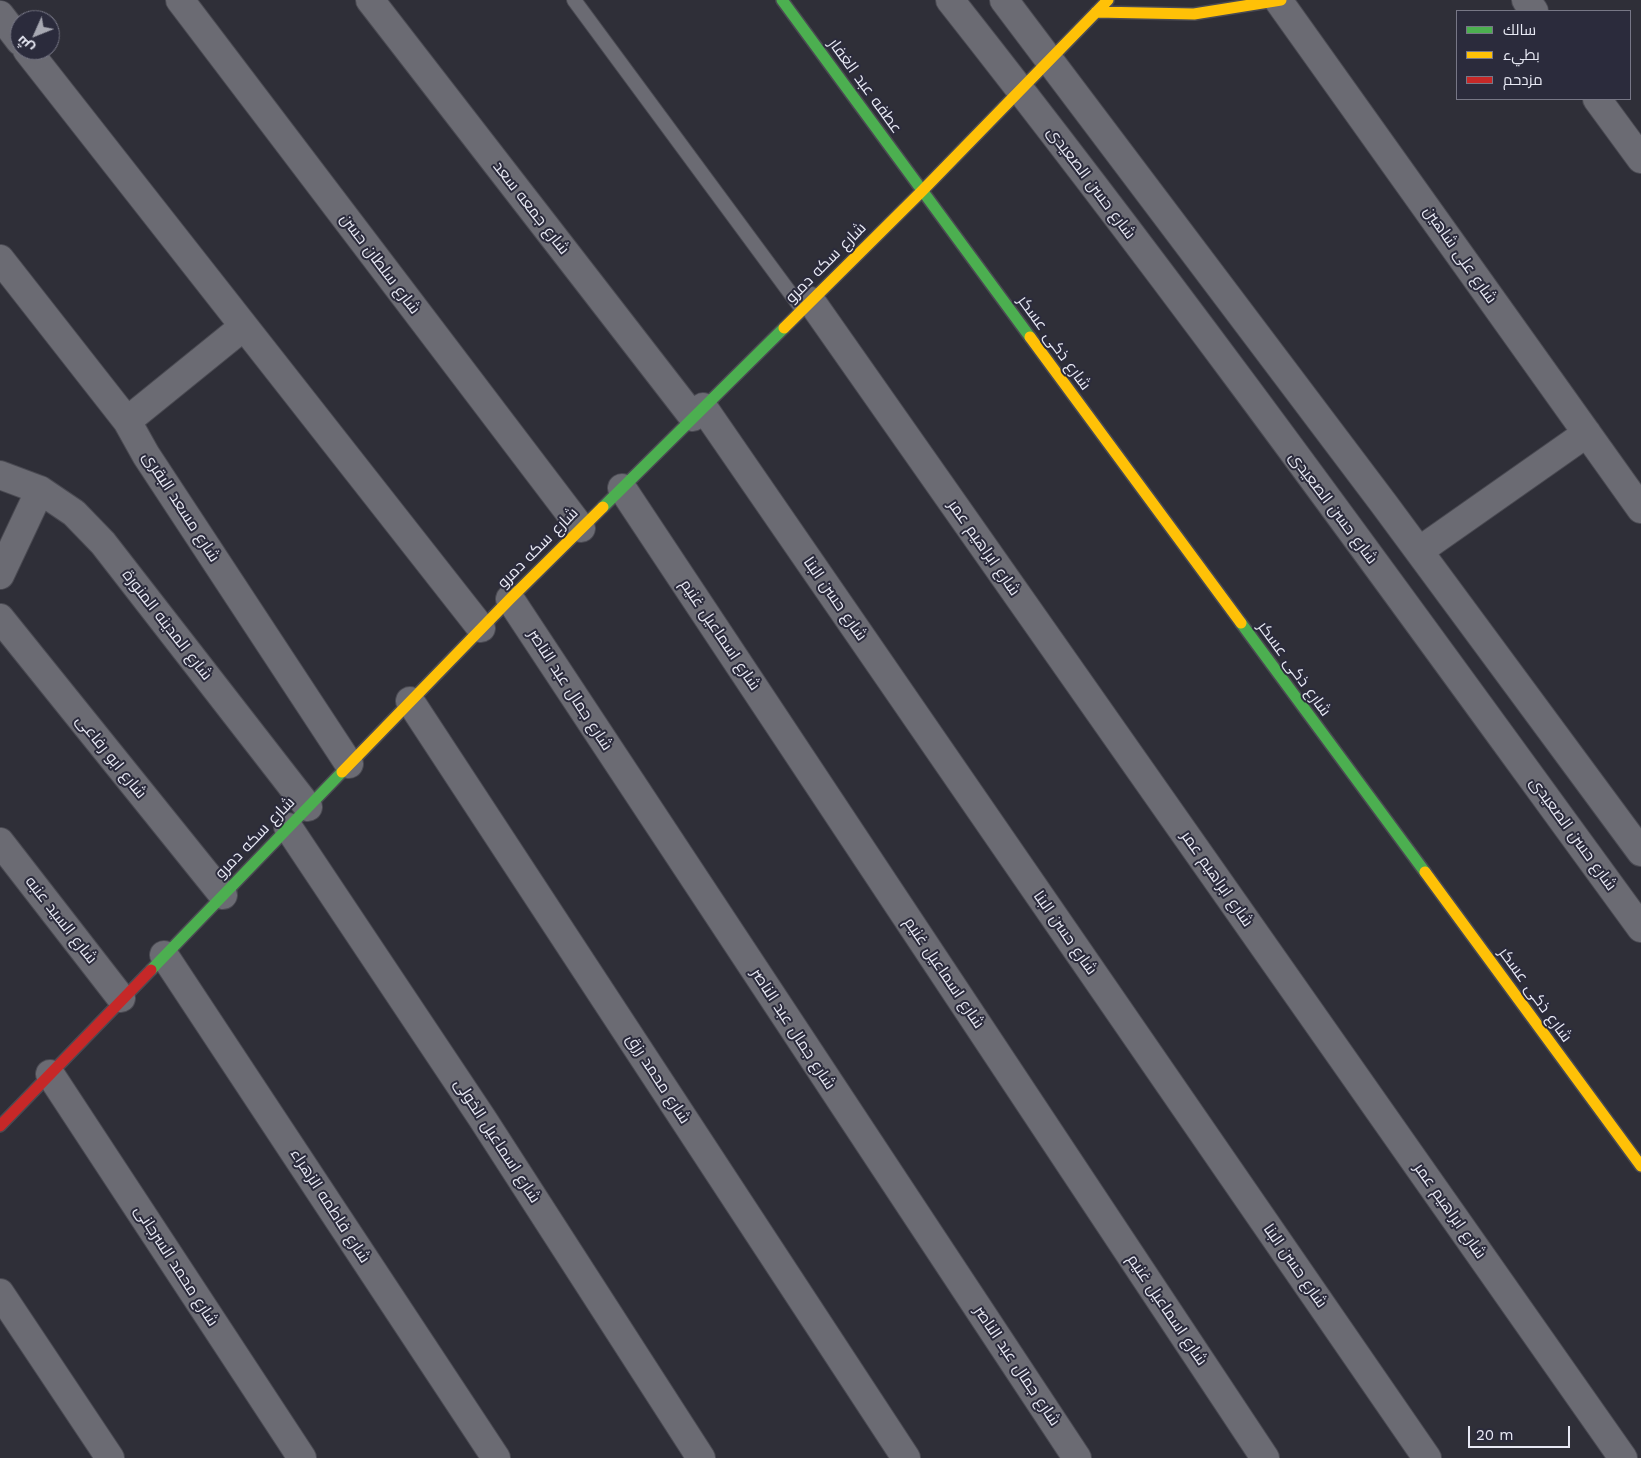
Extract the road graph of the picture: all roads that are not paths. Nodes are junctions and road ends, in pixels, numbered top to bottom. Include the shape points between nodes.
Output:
1 (180, 0) edge
2 (370, 0) edge
3 (574, 0) edge
4 (782, 0) edge
5 (950, 0) edge
6 (1004, 0) edge
7 (1108, 0) edge
8 (1280, 0) edge
9 (1096, 12) junction
10 (0, 15) edge
11 (10, 28) edge
12 (35, 60) edge
13 (1051, 60) junction
14 (1021, 90) junction
15 (1598, 100) edge
16 (1641, 159) edge
17 (922, 191) junction
18 (0, 259) edge
19 (806, 305) junction
20 (243, 327) junction
21 (698, 412) junction
22 (128, 421) junction
23 (1587, 433) junction
24 (0, 475) edge
25 (622, 488) junction
26 (40, 490) junction
27 (1384, 504) junction
28 (1641, 509) edge
29 (581, 528) junction
30 (1349, 528) junction
31 (1418, 551) junction
32 (0, 575) edge
33 (510, 599) junction
34 (0, 618) edge
35 (481, 628) junction
36 (410, 701) junction
37 (349, 764) junction
38 (308, 807) junction
39 (288, 827) junction
40 (0, 842) edge
41 (1641, 852) edge
42 (223, 895) junction
43 (1641, 928) edge
44 (164, 955) junction
45 (121, 998) junction
46 (50, 1074) junction
47 (0, 1126) edge
48 (1641, 1166) edge
49 (0, 1292) edge
50 (110, 1458) edge
51 (302, 1458) edge
52 (496, 1458) edge
53 (701, 1458) edge
54 (906, 1458) edge
55 (1077, 1458) edge
56 (1265, 1458) edge
57 (1427, 1458) edge
58 (1623, 1458) edge

1 - 29 street, شارع سلطان حسن
2 - 21 street, شارع جمعه سعد
3 - 19 lane
4 - 17 main road, عطفه عبد الغفار
5 - 14 street, شارع حسن الصعيدى
6 - 13 street
7 - 9 main road, شارع سكه دمرو
8 - 9 main road via 1194,14
8 - 23 street, شارع على شاهين
9 - 13 main road, شارع سكه دمرو
10 - 11 street
12 - 20 street
13 - 14 main road, شارع سكه دمرو
13 - 27 street
14 - 17 main road, شارع سكه دمرو
14 - 30 street, شارع حسن الصعيدى
15 - 16 street
17 - 19 main road, شارع سكه دمرو
17 - 48 main road, شارع ذكى عسكر
18 - 22 street, شارع مسعد البقرى
19 - 21 main road, شارع سكه دمرو
19 - 58 street, شارع ابراهيم عمر
20 - 22 street
20 - 35 street
21 - 25 main road, شارع سكه دمرو
21 - 57 street, شارع حسن البنا
22 - 37 street, شارع مسعد البقرى via 146,454
23 - 28 street, شارع على شاهين
23 - 31 street
24 - 26 street, شارع المدينه المنورة
25 - 29 main road, شارع سكه دمرو
25 - 56 street, شارع اسماعيل غنيم
26 - 32 street
26 - 38 street, شارع المدينه المنورة via 74,513 104,543
27 - 30 street
27 - 31 street
29 - 33 main road, شارع سكه دمرو
30 - 43 street, شارع حسن الصعيدى
31 - 41 street
33 - 35 main road, شارع سكه دمرو
33 - 55 street, شارع جمال عبد الناصر
34 - 42 street, شارع ابو رفاعى
35 - 36 main road, شارع سكه دمرو
36 - 37 main road, شارع سكه دمرو
36 - 54 street, شارع محمد رزق
37 - 38 main road, شارع سكه دمرو
38 - 39 main road, شارع سكه دمرو
39 - 42 main road, شارع سكه دمرو
39 - 53 street, شارع اسماعيل الخولى via 482,1118
40 - 45 street, شارع السيد عنبه
42 - 44 main road, شارع سكه دمرو
44 - 45 main road, شارع سكه دمرو
44 - 52 street, شارع فاطمه الزهراء
45 - 46 main road, شارع سكه دمرو
46 - 47 main road, شارع سكه دمرو
46 - 51 street, شارع محمد السرجانى
49 - 50 street

